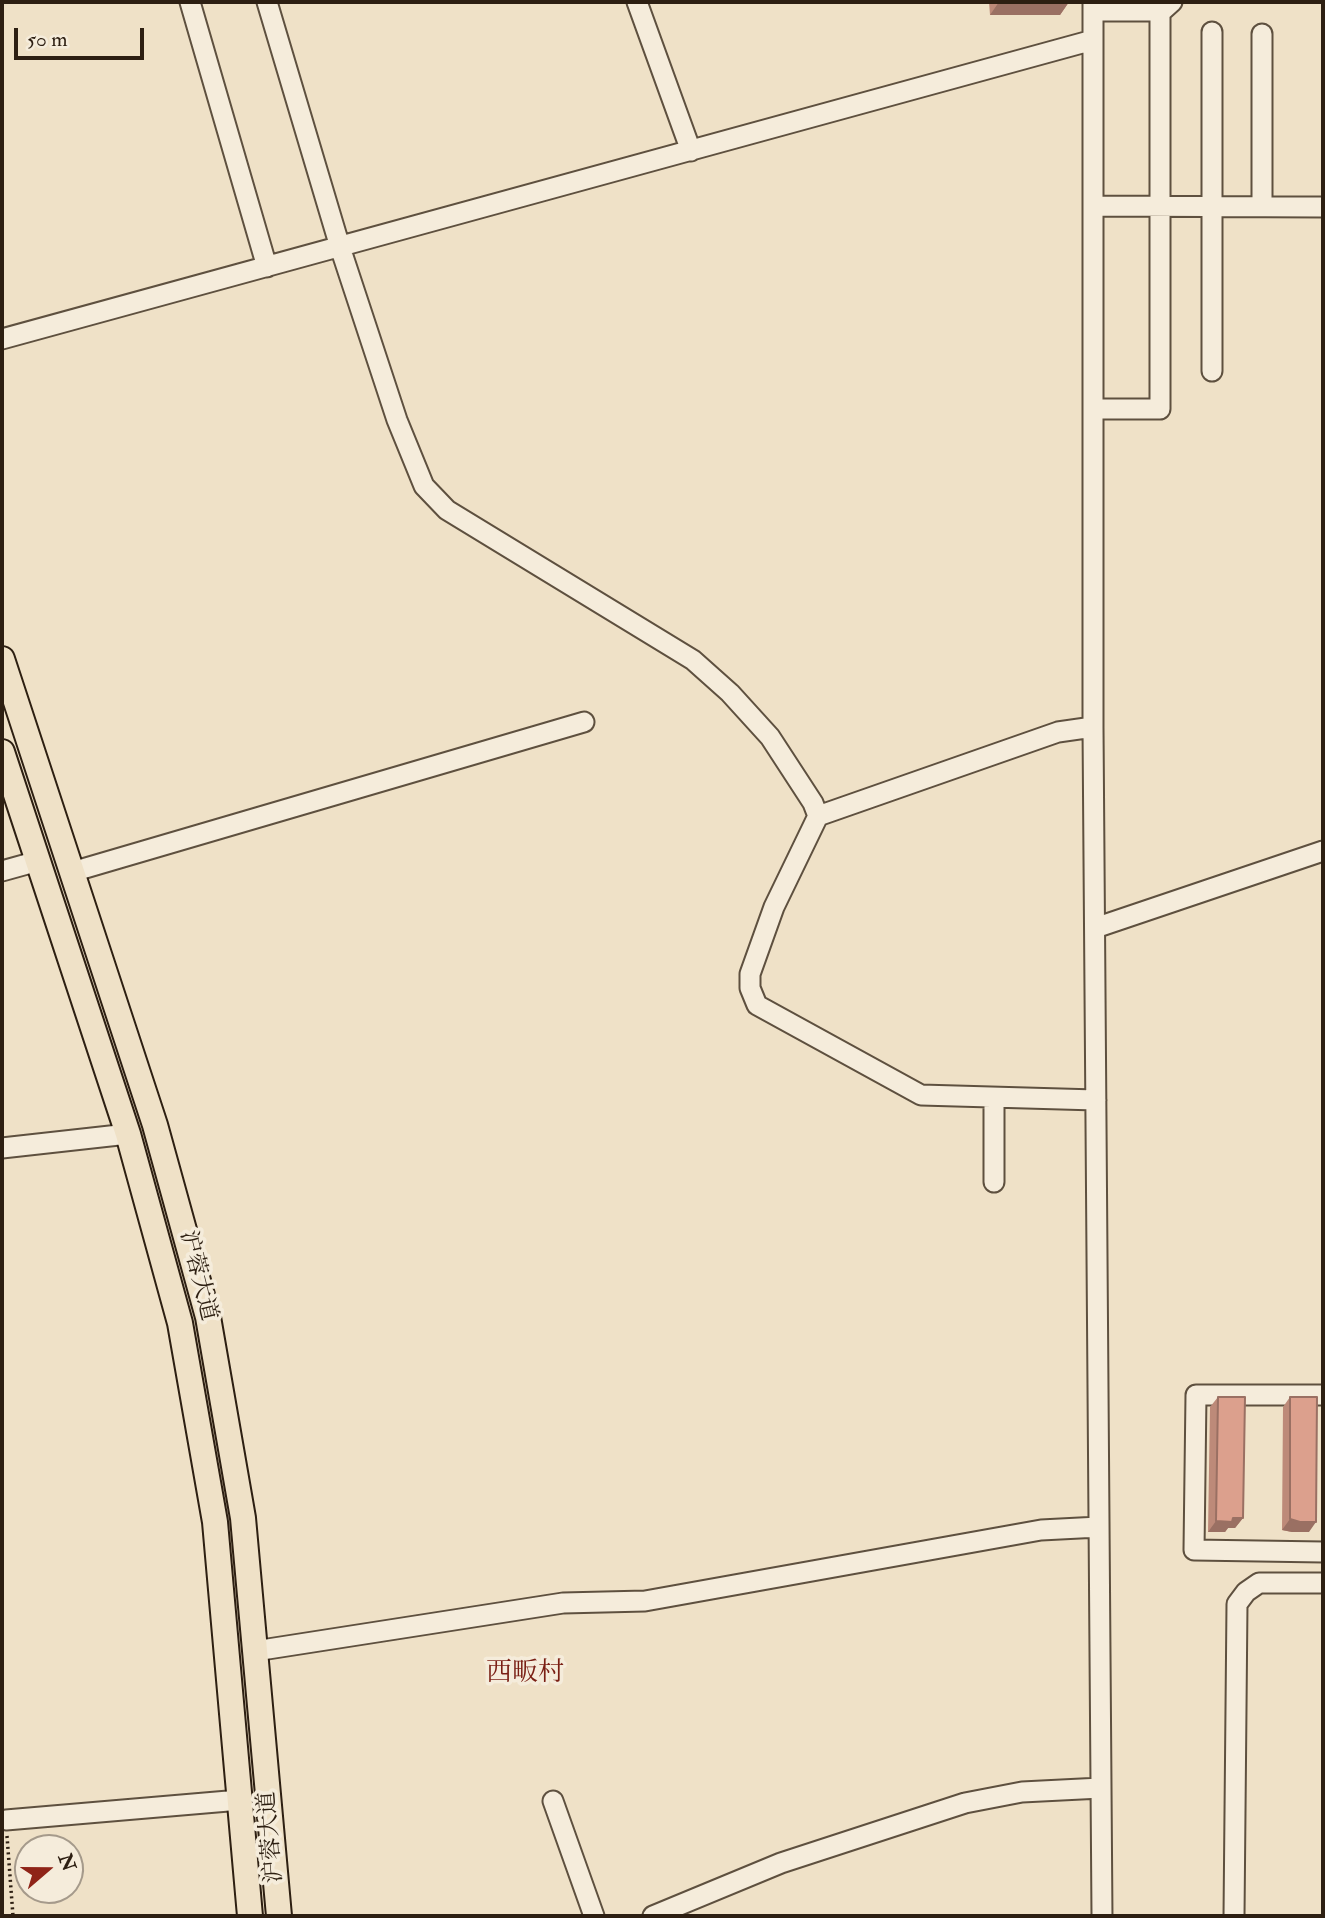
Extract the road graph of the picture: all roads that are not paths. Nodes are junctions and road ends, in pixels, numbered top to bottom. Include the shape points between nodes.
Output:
1 (190, 2) edge
2 (267, 2) edge
3 (637, 2) edge
4 (1093, 6) edge
5 (1166, 6) edge
6 (1212, 32) dead end
7 (1262, 34) dead end
8 (1093, 40) junction
9 (691, 151) junction
10 (1093, 206) junction
11 (1160, 206) junction
12 (1212, 206) junction
13 (1262, 206) junction
14 (1323, 206) edge
15 (340, 247) junction
16 (267, 267) junction
17 (2, 339) edge
18 (1212, 371) dead end
19 (1093, 409) junction
20 (2, 659) edge
21 (584, 722) dead end
22 (1093, 727) junction
23 (2, 752) edge
24 (818, 817) junction
25 (1323, 851) edge
26 (38, 862) junction
27 (2, 871) edge
28 (72, 873) junction
29 (1095, 928) junction
30 (994, 1098) junction
31 (1096, 1100) junction
32 (128, 1134) junction
33 (2, 1148) edge
34 (994, 1182) dead end
35 (1323, 1395) edge
36 (1099, 1527) junction
37 (1323, 1552) edge
38 (1323, 1583) edge
39 (256, 1651) junction
40 (1101, 1788) junction
41 (240, 1800) junction
42 (553, 1801) dead end
43 (6, 1820) road end
44 (250, 1916) edge
45 (279, 1916) edge
46 (594, 1916) edge
47 (653, 1916) edge
48 (1102, 1916) edge
49 (1234, 1916) edge

1 - 16 street
2 - 15 street
3 - 9 street
4 - 5 street
4 - 8 street
5 - 11 street
6 - 12 street
7 - 13 street
8 - 9 street
8 - 10 street
9 - 15 street
10 - 11 street
10 - 19 street
11 - 12 street
11 - 19 street via 1160,409
12 - 13 street
12 - 18 street
13 - 14 street
15 - 16 street
15 - 24 street via 397,420 432,497 693,660 770,737 799,776
16 - 17 street
19 - 22 street
20 - 28 main road, 沪蓉大道
21 - 28 street
22 - 24 street via 1058,732
22 - 29 street
23 - 26 main road, 沪蓉大道
24 - 30 street via 774,907 750,974 754,1000 764,1010 921,1095
25 - 29 street
26 - 27 street
26 - 32 main road, 沪蓉大道
28 - 39 main road, 沪蓉大道 via 175,1189 208,1317 239,1491
29 - 31 street
30 - 31 street
30 - 34 street
31 - 36 street
32 - 33 street
32 - 41 main road, 沪蓉大道 via 180,1323 205,1455
35 - 37 street via 1196,1395 1194,1550
36 - 39 street via 1041,1530 645,1601 563,1603
36 - 40 street
38 - 49 street via 1259,1583 1237,1604
39 - 45 main road, 沪蓉大道
40 - 47 street via 1022,1792 965,1803 781,1863
40 - 48 street
41 - 43 street
41 - 44 main road, 沪蓉大道
42 - 46 street

